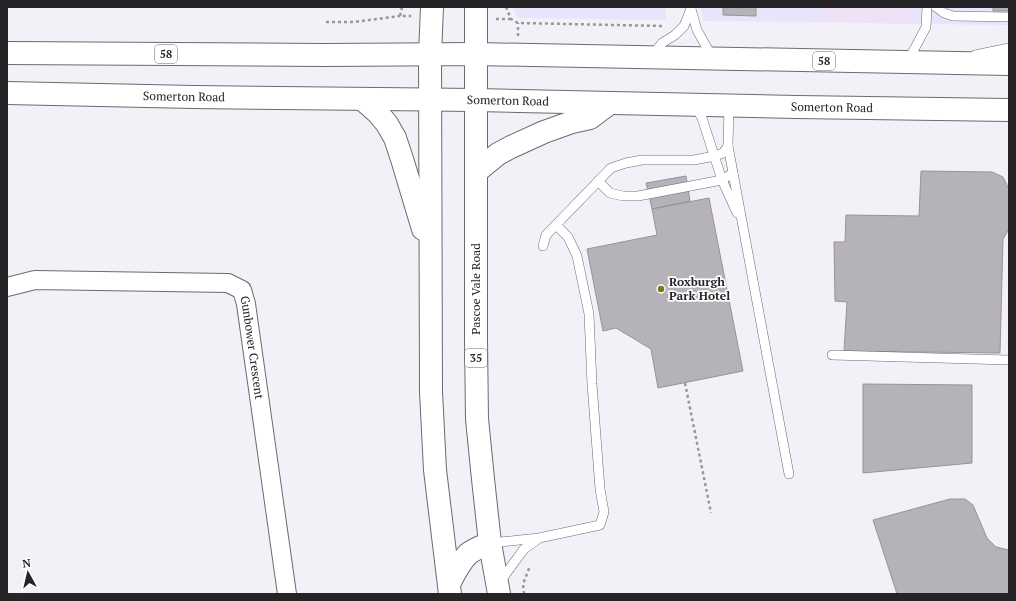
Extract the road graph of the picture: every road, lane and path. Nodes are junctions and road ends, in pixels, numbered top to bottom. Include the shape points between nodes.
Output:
1 (402, 7) edge
2 (506, 7) edge
3 (927, 7) edge
4 (936, 7) edge
5 (423, 12) edge
6 (484, 13) edge
7 (400, 16) junction
8 (1009, 17) edge
9 (511, 19) junction
10 (326, 22) dead end
11 (518, 23) junction
12 (684, 26) junction
13 (518, 40) dead end
14 (1009, 48) edge
15 (7, 53) edge
16 (476, 54) junction
17 (430, 55) junction
18 (651, 57) junction
19 (713, 59) junction
20 (907, 62) junction
21 (935, 63) junction
22 (1009, 64) edge
23 (7, 92) edge
24 (362, 99) junction
25 (430, 100) junction
26 (476, 100) junction
27 (610, 103) junction
28 (695, 105) junction
29 (729, 106) junction
30 (1009, 110) edge
31 (728, 146) junction
32 (715, 156) junction
33 (476, 172) junction
34 (732, 172) junction
35 (722, 180) junction
36 (598, 182) junction
37 (556, 225) junction
38 (743, 227) junction
39 (542, 246) dead end
40 (430, 255) junction
41 (7, 287) edge
42 (832, 355) dead end
43 (1009, 360) edge
44 (685, 382) dead end
45 (789, 474) dead end
46 (711, 513) dead end
47 (539, 538) junction
48 (490, 543) junction
49 (450, 589) edge
50 (498, 590) edge
51 (287, 594) edge

1 - 7 path
2 - 9 path
3 - 20 lane via 926,27
4 - 8 lane via 953,16
5 - 7 path
5 - 17 main road
6 - 9 path
6 - 16 main road, Pascoe Vale Road
7 - 10 path via 354,22
9 - 11 path
11 - 12 path
11 - 13 path
12 - 18 lane via 662,43
12 - 19 lane via 691,10 697,30
14 - 21 lane
15 - 17 main road, 58
16 - 17 main road, 58
16 - 18 main road, 58
16 - 26 main road, Pascoe Vale Road / 35
17 - 25 main road
18 - 19 main road, 58
19 - 20 main road, 58
20 - 21 main road, 58
21 - 22 main road, 58
23 - 24 main road, Somerton Road
24 - 25 main road, Somerton Road
24 - 40 main road via 378,113 395,138
25 - 26 main road, Somerton Road
25 - 40 main road
26 - 27 main road, Somerton Road
26 - 33 main road, Pascoe Vale Road / 35
27 - 28 main road, Somerton Road
27 - 33 main road via 590,118 558,127 511,147
28 - 29 main road, Somerton Road
28 - 32 lane
29 - 30 main road, Somerton Road
29 - 31 lane
31 - 32 lane via 723,153
31 - 34 lane
32 - 35 lane
32 - 36 lane via 694,160 642,160 626,163 611,168
33 - 48 main road, Pascoe Vale Road / 35 via 477,419
34 - 35 lane
34 - 38 lane
35 - 36 lane via 638,196 623,196 610,192
35 - 38 lane
36 - 37 lane
37 - 39 lane via 546,235
37 - 47 lane via 568,237 577,256 589,314 592,391 604,512 600,525
38 - 45 lane
40 - 49 main road via 430,392 435,470
41 - 51 street, Gunbower Crescent via 35,280 228,283 242,290
42 - 43 lane
44 - 46 path
47 - 48 lane
47 - 50 lane via 524,549
48 - 49 main road via 468,554 458,566
48 - 50 main road, Pascoe Vale Road / 35

